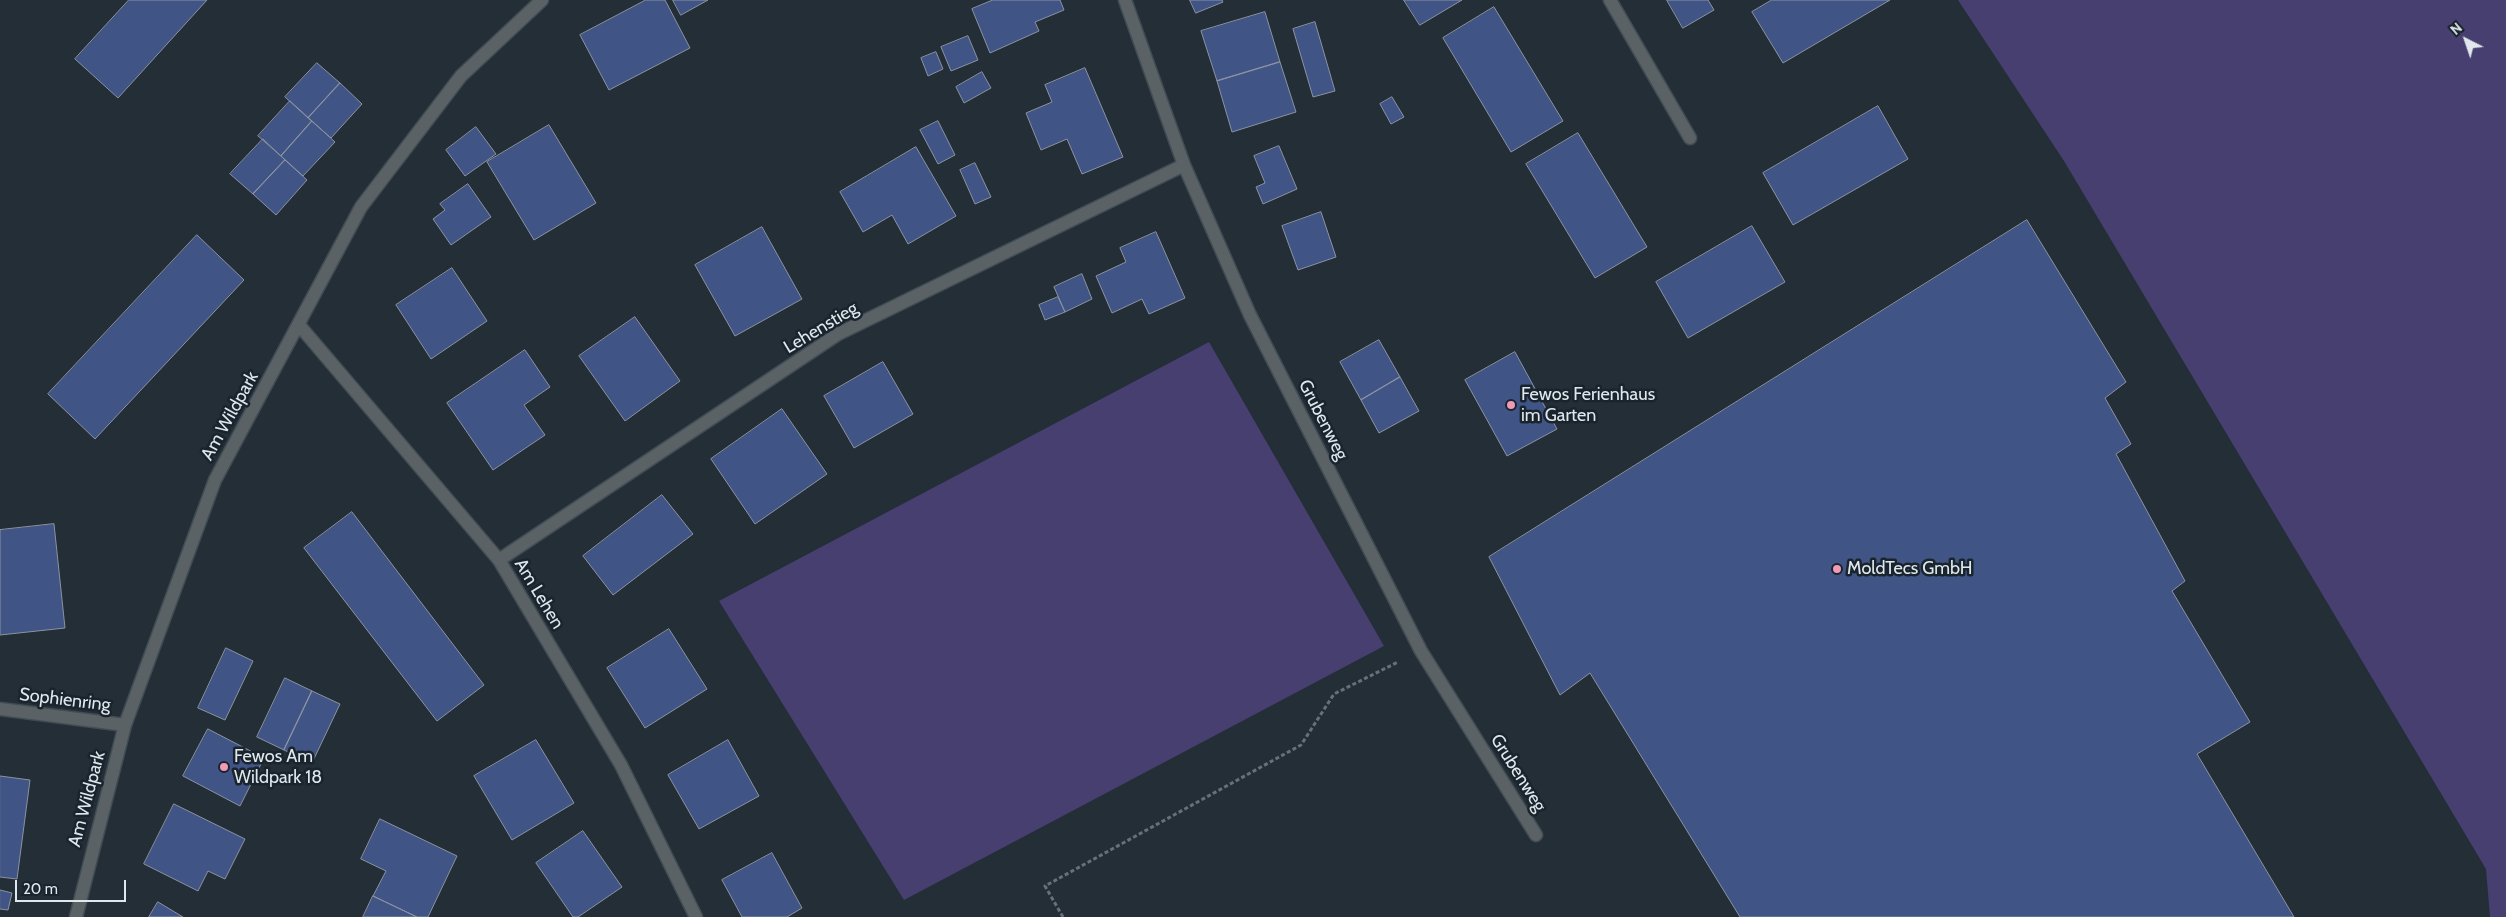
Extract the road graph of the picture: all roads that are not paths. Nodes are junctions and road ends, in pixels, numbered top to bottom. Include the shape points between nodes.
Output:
1 (542, 0) edge
2 (1125, 0) edge
3 (1610, 0) edge
4 (1690, 138) dead end
5 (1184, 165) junction
6 (300, 325) junction
7 (499, 560) junction
8 (0, 709) edge
9 (125, 725) junction
10 (1536, 835) dead end
11 (76, 917) edge
12 (696, 917) edge

1 - 6 street, Am Wildpark via 461,76 361,207
2 - 5 street, Grubenweg
3 - 4 street
5 - 7 street, Lehenstieg via 838,334
5 - 10 street, Grubenweg via 1250,315 1421,651
6 - 7 street, Am Lehen
6 - 9 street, Am Wildpark via 215,480
7 - 12 street, Am Lehen via 621,765
8 - 9 street, Sophienring
9 - 11 street, Am Wildpark

